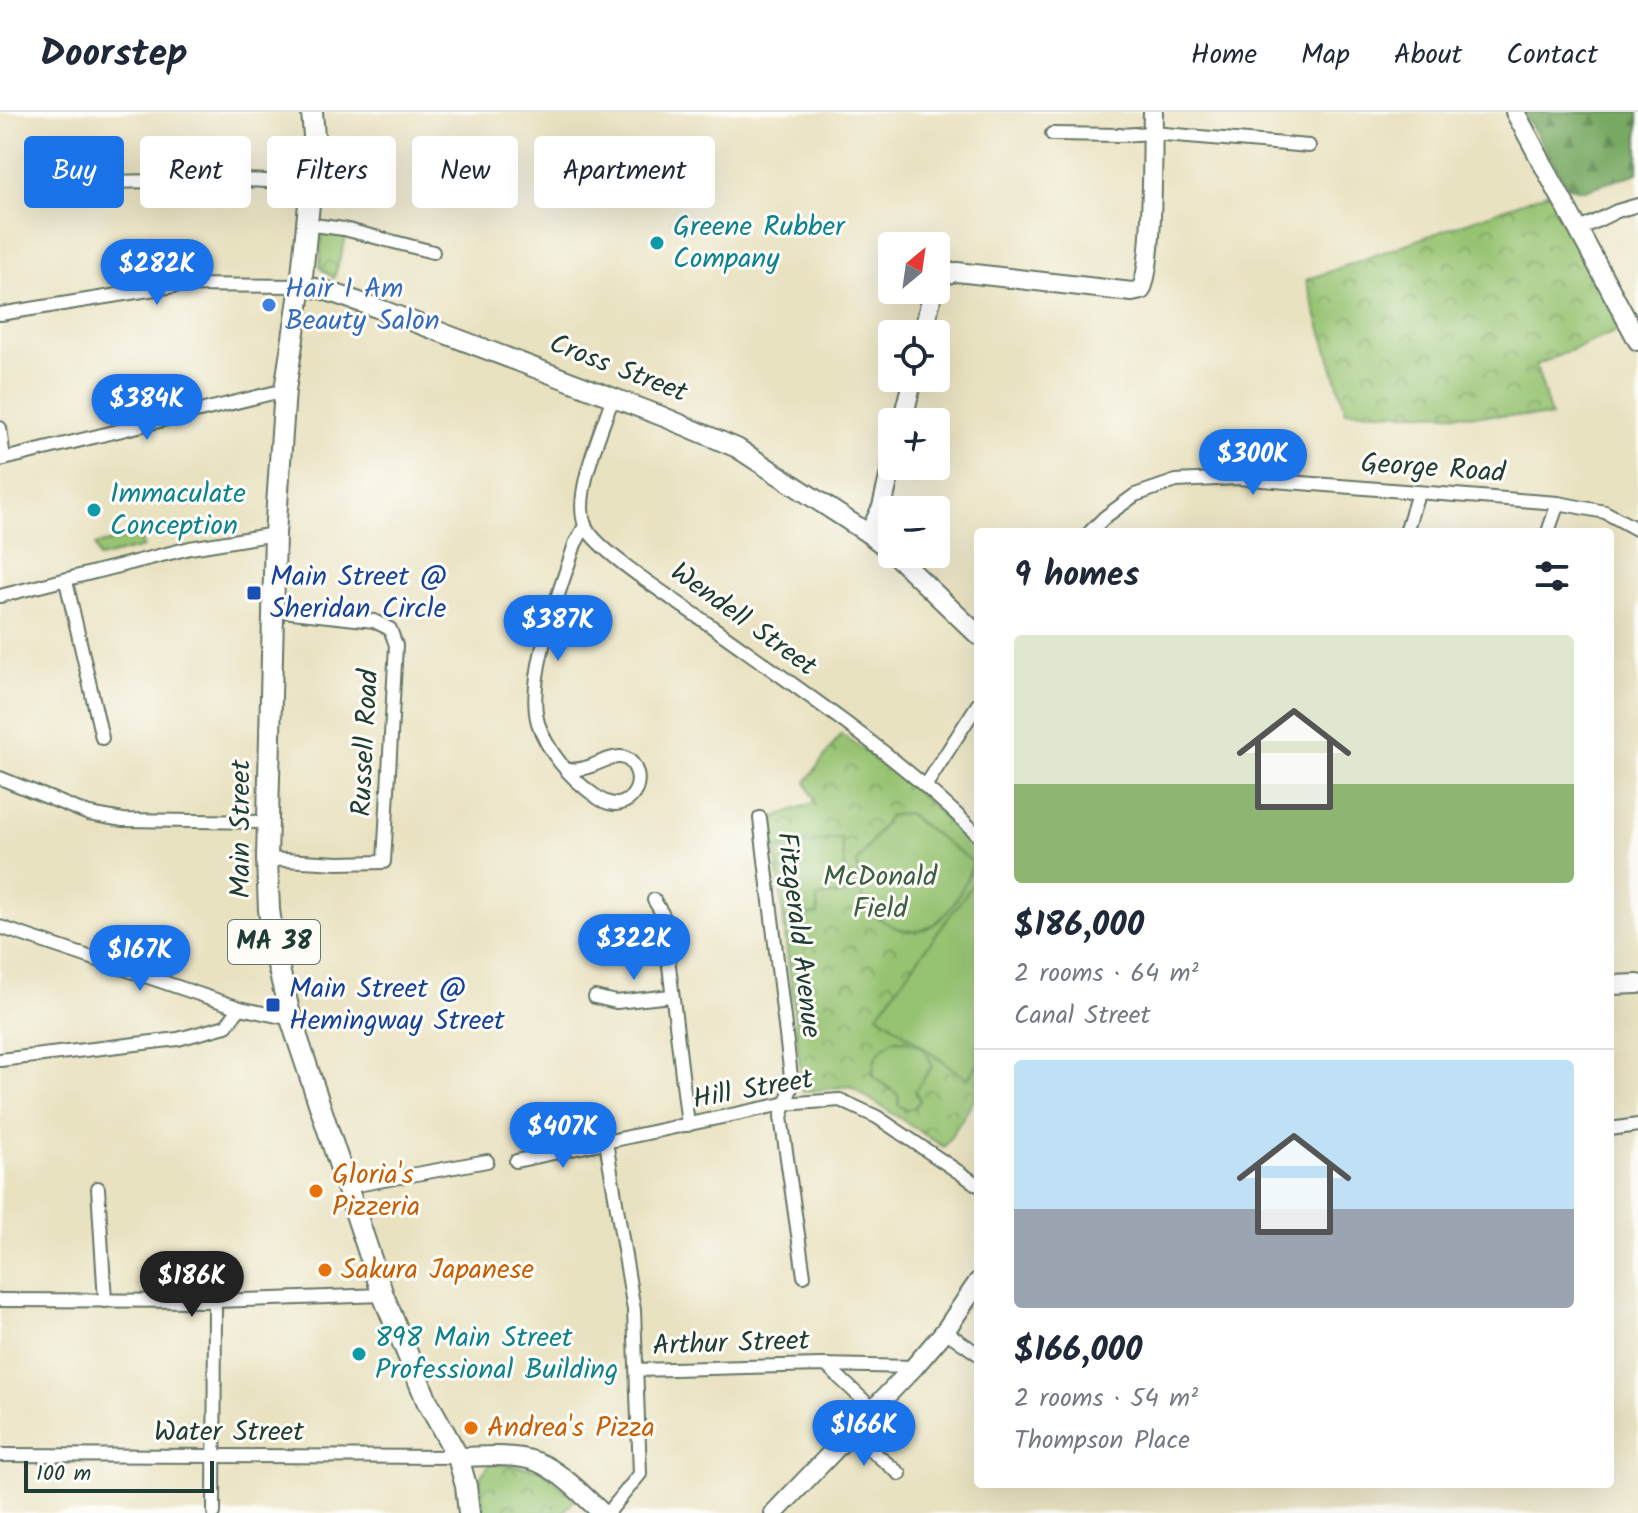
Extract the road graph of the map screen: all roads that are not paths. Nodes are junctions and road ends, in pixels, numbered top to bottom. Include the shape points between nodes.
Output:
1 (312, 112) edge
2 (1153, 112) edge
3 (1515, 112) edge
4 (1152, 133) junction
5 (1052, 134) dead end
6 (314, 136) edge
7 (1309, 146) dead end
8 (267, 181) edge
9 (124, 182) edge
10 (1638, 205) edge
11 (308, 208) edge
12 (306, 224) junction
13 (1580, 229) junction
14 (433, 252) dead end
15 (950, 273) edge
16 (301, 286) junction
17 (0, 314) edge
18 (1638, 341) edge
19 (285, 390) junction
20 (613, 397) junction
21 (0, 428) edge
22 (2, 460) edge
23 (888, 480) edge
24 (1418, 493) junction
25 (1558, 503) junction
26 (585, 526) junction
27 (1094, 528) edge
28 (1407, 528) edge
29 (1549, 528) edge
30 (1638, 530) edge
31 (275, 534) junction
32 (869, 534) junction
33 (878, 541) edge
34 (909, 568) edge
35 (66, 581) junction
36 (0, 596) edge
37 (274, 610) junction
38 (974, 631) edge
39 (974, 710) edge
40 (102, 738) dead end
41 (567, 770) junction
42 (0, 778) edge
43 (926, 785) junction
44 (760, 818) dead end
45 (268, 822) junction
46 (974, 831) edge
47 (267, 859) junction
48 (654, 900) dead end
49 (0, 927) edge
50 (1638, 984) edge
51 (1614, 985) edge
52 (671, 996) junction
53 (595, 997) dead end
54 (240, 1008) junction
55 (291, 1019) junction
56 (0, 1060) edge
57 (783, 1104) junction
58 (688, 1125) junction
59 (1638, 1125) edge
60 (1614, 1128) edge
61 (606, 1142) junction
62 (487, 1161) dead end
63 (516, 1161) dead end
64 (974, 1182) edge
65 (346, 1187) junction
66 (98, 1188) dead end
67 (804, 1276) dead end
68 (974, 1288) edge
69 (383, 1295) junction
70 (0, 1300) edge
71 (105, 1301) junction
72 (215, 1301) junction
73 (945, 1331) junction
74 (974, 1351) edge
75 (826, 1365) junction
76 (914, 1367) junction
77 (637, 1370) junction
78 (873, 1409) junction
79 (850, 1433) junction
80 (0, 1455) edge
81 (214, 1456) junction
82 (458, 1457) junction
83 (900, 1474) dead end
84 (214, 1513) edge
85 (469, 1513) edge
86 (605, 1513) edge
87 (774, 1513) edge

1 - 6 main road, Main Street / MA 38
2 - 4 street
3 - 13 street
4 - 5 street
4 - 7 street
4 - 15 street via 1141,290
8 - 9 street
10 - 13 street
11 - 12 main road, Main Street / MA 38
12 - 14 street
12 - 16 main road, Main Street / MA 38
13 - 18 street
16 - 17 street via 180,285
16 - 19 main road, Main Street / MA 38
16 - 20 street, Cross Street via 377,308
19 - 22 street
19 - 31 main road, Main Street / MA 38
20 - 26 street via 584,489
20 - 32 street, Cross Street via 737,448
21 - 22 street
23 - 32 street
24 - 25 street, George Road
24 - 27 street, George Road via 1237,478 1176,481 1135,495
24 - 28 street
25 - 29 street
25 - 30 street, George Road via 1605,512
26 - 41 street via 536,678 538,723
26 - 43 street, Wendell Street via 602,546
31 - 35 street via 190,548
31 - 37 main road, Main Street / MA 38
32 - 33 street, Cross Street
34 - 38 street, Cross Street
35 - 36 street
35 - 40 street
37 - 45 main road, Main Street / MA 38
37 - 47 street, Russell Road via 374,621 390,629 396,645 384,862
39 - 43 street
41 - 41 street via 619,757 633,765 637,787 629,799 607,803
42 - 45 street via 89,814 123,820
43 - 46 street, Wendell Street
44 - 57 street, Fitzgerald Avenue via 792,1085
45 - 47 main road, Main Street / MA 38
47 - 55 main road, Main Street / MA 38 via 273,938
48 - 52 street via 663,915
49 - 54 street
50 - 51 street
52 - 53 street via 616,1002
52 - 58 street
54 - 55 street
54 - 56 street via 226,1026 178,1039
55 - 65 main road, Main Street / MA 38
57 - 58 street, Hill Street
57 - 64 street, Hill Street via 840,1100 877,1117
57 - 67 street, Fitzgerald Avenue
58 - 61 street, Hill Street
59 - 60 street
61 - 63 street, Hill Street
61 - 77 street via 634,1310
62 - 65 street
65 - 69 main road, Main Street / MA 38
66 - 71 street
68 - 73 street
69 - 72 street
69 - 82 main road, Main Street / MA 38 via 427,1401
70 - 71 street
71 - 72 street
72 - 81 street
73 - 74 street
73 - 76 street
75 - 76 street, Arthur Street
75 - 77 street, Arthur Street
75 - 78 street, Arthur Street
76 - 78 street
77 - 86 street via 640,1474
78 - 79 street
79 - 83 street
79 - 87 street
80 - 81 street, Water Street
81 - 82 street, Water Street
81 - 84 street
82 - 85 main road, Main Street / MA 38
82 - 86 street via 542,1463

